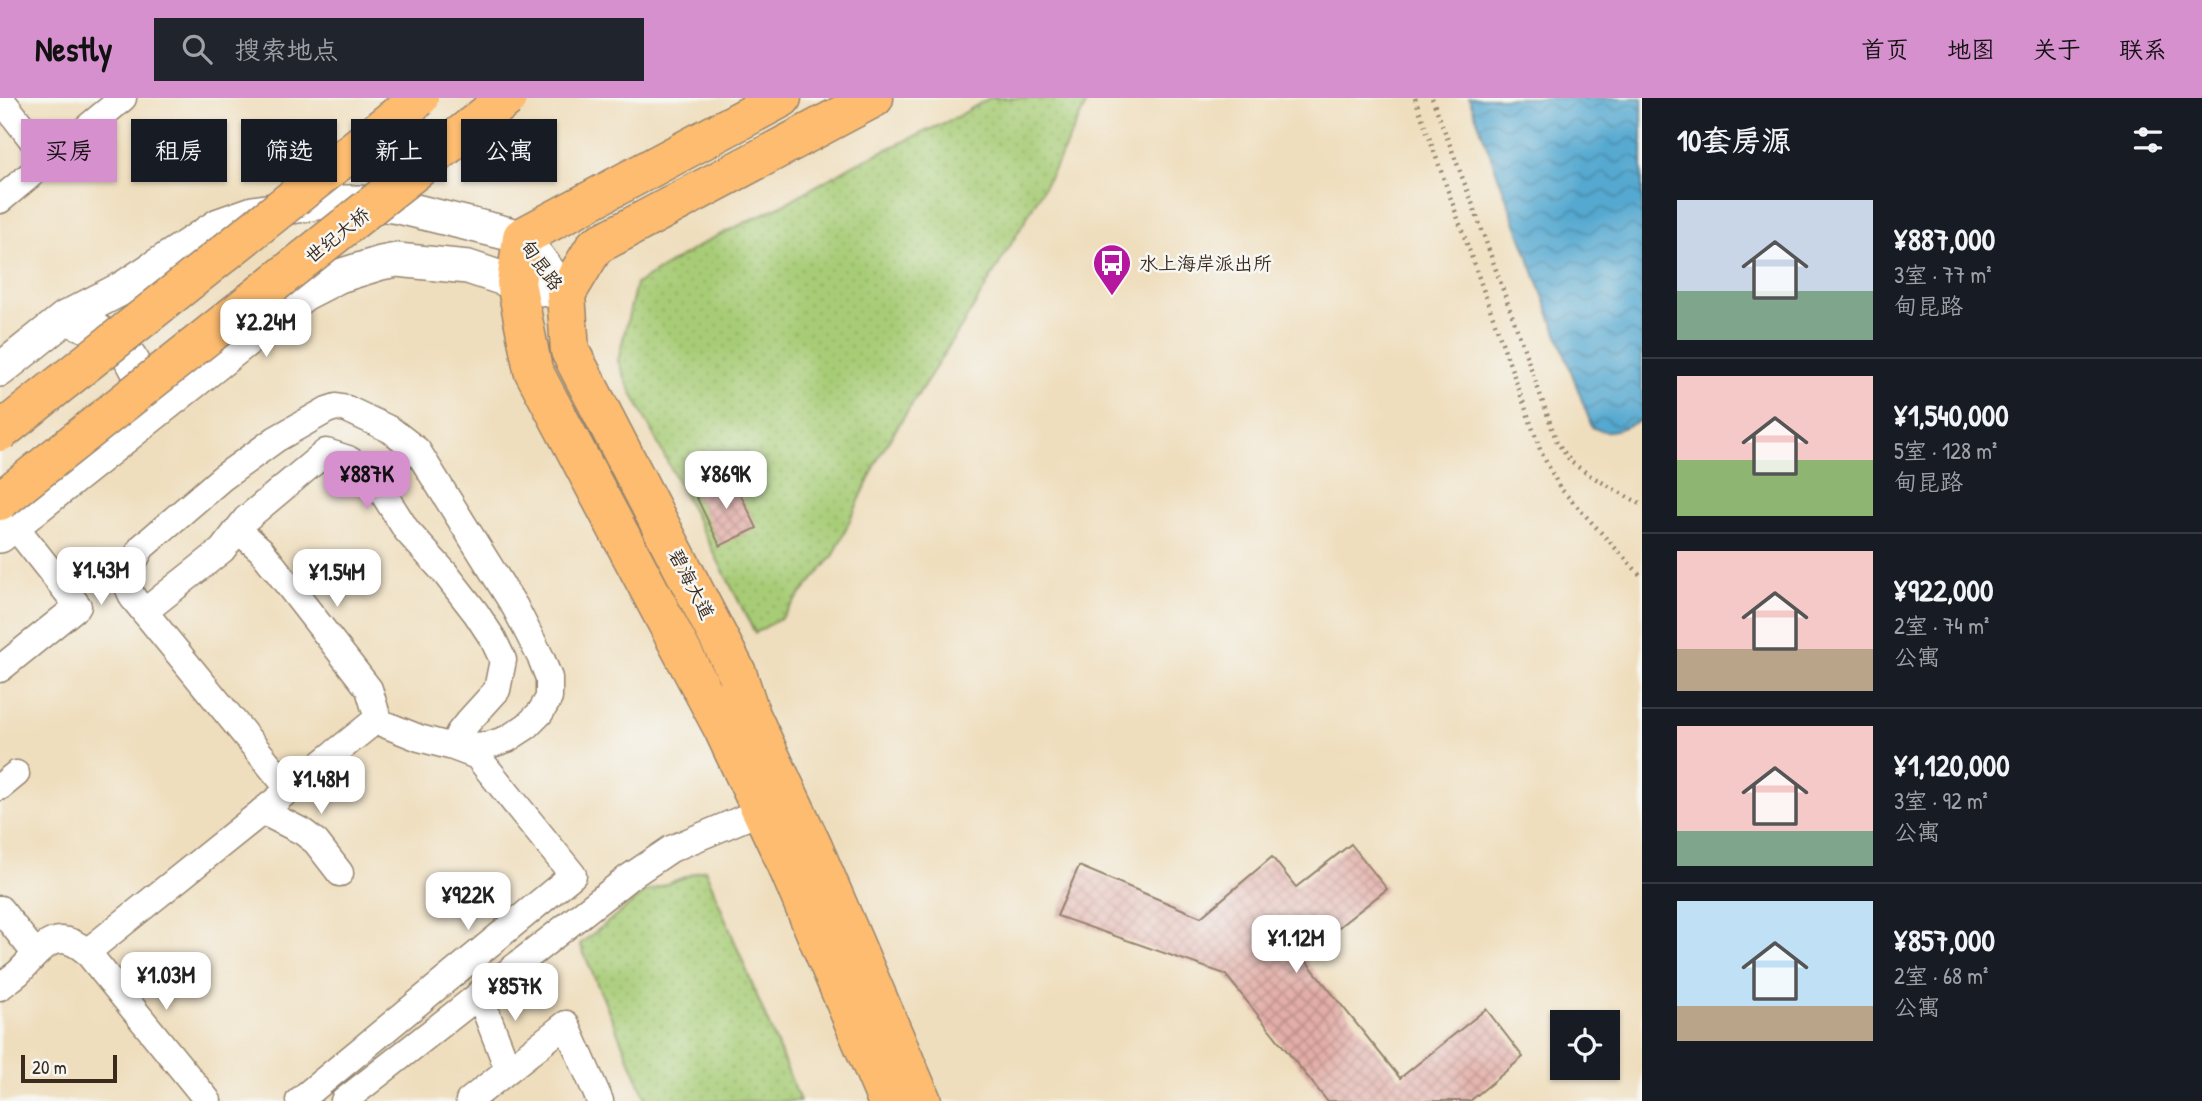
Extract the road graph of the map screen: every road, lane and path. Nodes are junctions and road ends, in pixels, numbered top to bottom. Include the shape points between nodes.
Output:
1 (0, 98) edge
2 (123, 98) edge
3 (419, 98) edge
4 (508, 98) edge
5 (782, 98) edge
6 (874, 98) edge
7 (1415, 98) edge
8 (1432, 98) edge
9 (98, 119) edge
10 (21, 125) edge
11 (22, 182) edge
12 (0, 201) edge
13 (522, 237) junction
14 (516, 283) junction
15 (566, 294) junction
16 (65, 318) junction
17 (0, 370) edge
18 (147, 419) junction
19 (0, 432) edge
20 (1642, 505) edge
21 (5, 521) edge
22 (238, 530) junction
23 (1642, 577) edge
24 (144, 612) junction
25 (0, 669) edge
26 (379, 722) junction
27 (453, 747) junction
28 (289, 789) junction
29 (776, 805) junction
30 (261, 811) junction
31 (340, 873) dead end
32 (0, 909) edge
33 (87, 952) junction
34 (35, 953) junction
35 (0, 987) edge
36 (479, 994) junction
37 (508, 1069) junction
38 (208, 1101) edge
39 (299, 1101) edge
40 (344, 1101) edge
41 (469, 1101) edge
42 (600, 1101) edge
43 (887, 1101) edge
44 (922, 1101) edge

1 - 10 street
2 - 9 street
3 - 19 main road, bridge
4 - 21 main road, 世纪大桥, bridge
5 - 13 main road
6 - 15 main road via 595,246
7 - 23 path via 1541,452 1560,488
8 - 20 path via 1557,442 1571,462 1591,477
11 - 12 street
13 - 14 main road, 碧海大道
13 - 15 street, 甸昆路
13 - 16 street, 甸昆路 via 360,202 324,202 253,213 219,225 123,288
14 - 15 street, 甸昆路
14 - 18 street, 甸昆路 via 468,267 397,260 339,276 304,294
14 - 29 main road, 碧海大道 via 533,370 697,676
15 - 29 main road, 碧海大道 via 570,351 737,673
16 - 17 street, 甸昆路
16 - 18 street via 93,327 127,353 145,397
18 - 21 street, 甸昆路
21 - 25 street via 78,606
22 - 24 street via 222,550
22 - 26 street via 261,550 369,689
22 - 27 street via 326,453 361,467 476,613 503,660 497,690 459,733
24 - 27 street via 127,585 128,572 142,547 267,445 327,410 347,409 391,430 417,450 515,607 549,678 549,698 527,726 489,745
24 - 28 street
26 - 27 street
26 - 28 street via 365,728
27 - 39 street via 477,756 573,874
28 - 30 street
29 - 36 street via 671,849
29 - 43 main road, 碧海大道
29 - 44 main road, 碧海大道 via 813,847
30 - 31 street via 316,842
30 - 33 street
32 - 34 street
33 - 34 street via 60,940
33 - 38 street
34 - 35 street
36 - 37 street
36 - 40 street
37 - 41 street
37 - 42 street via 566,1024

